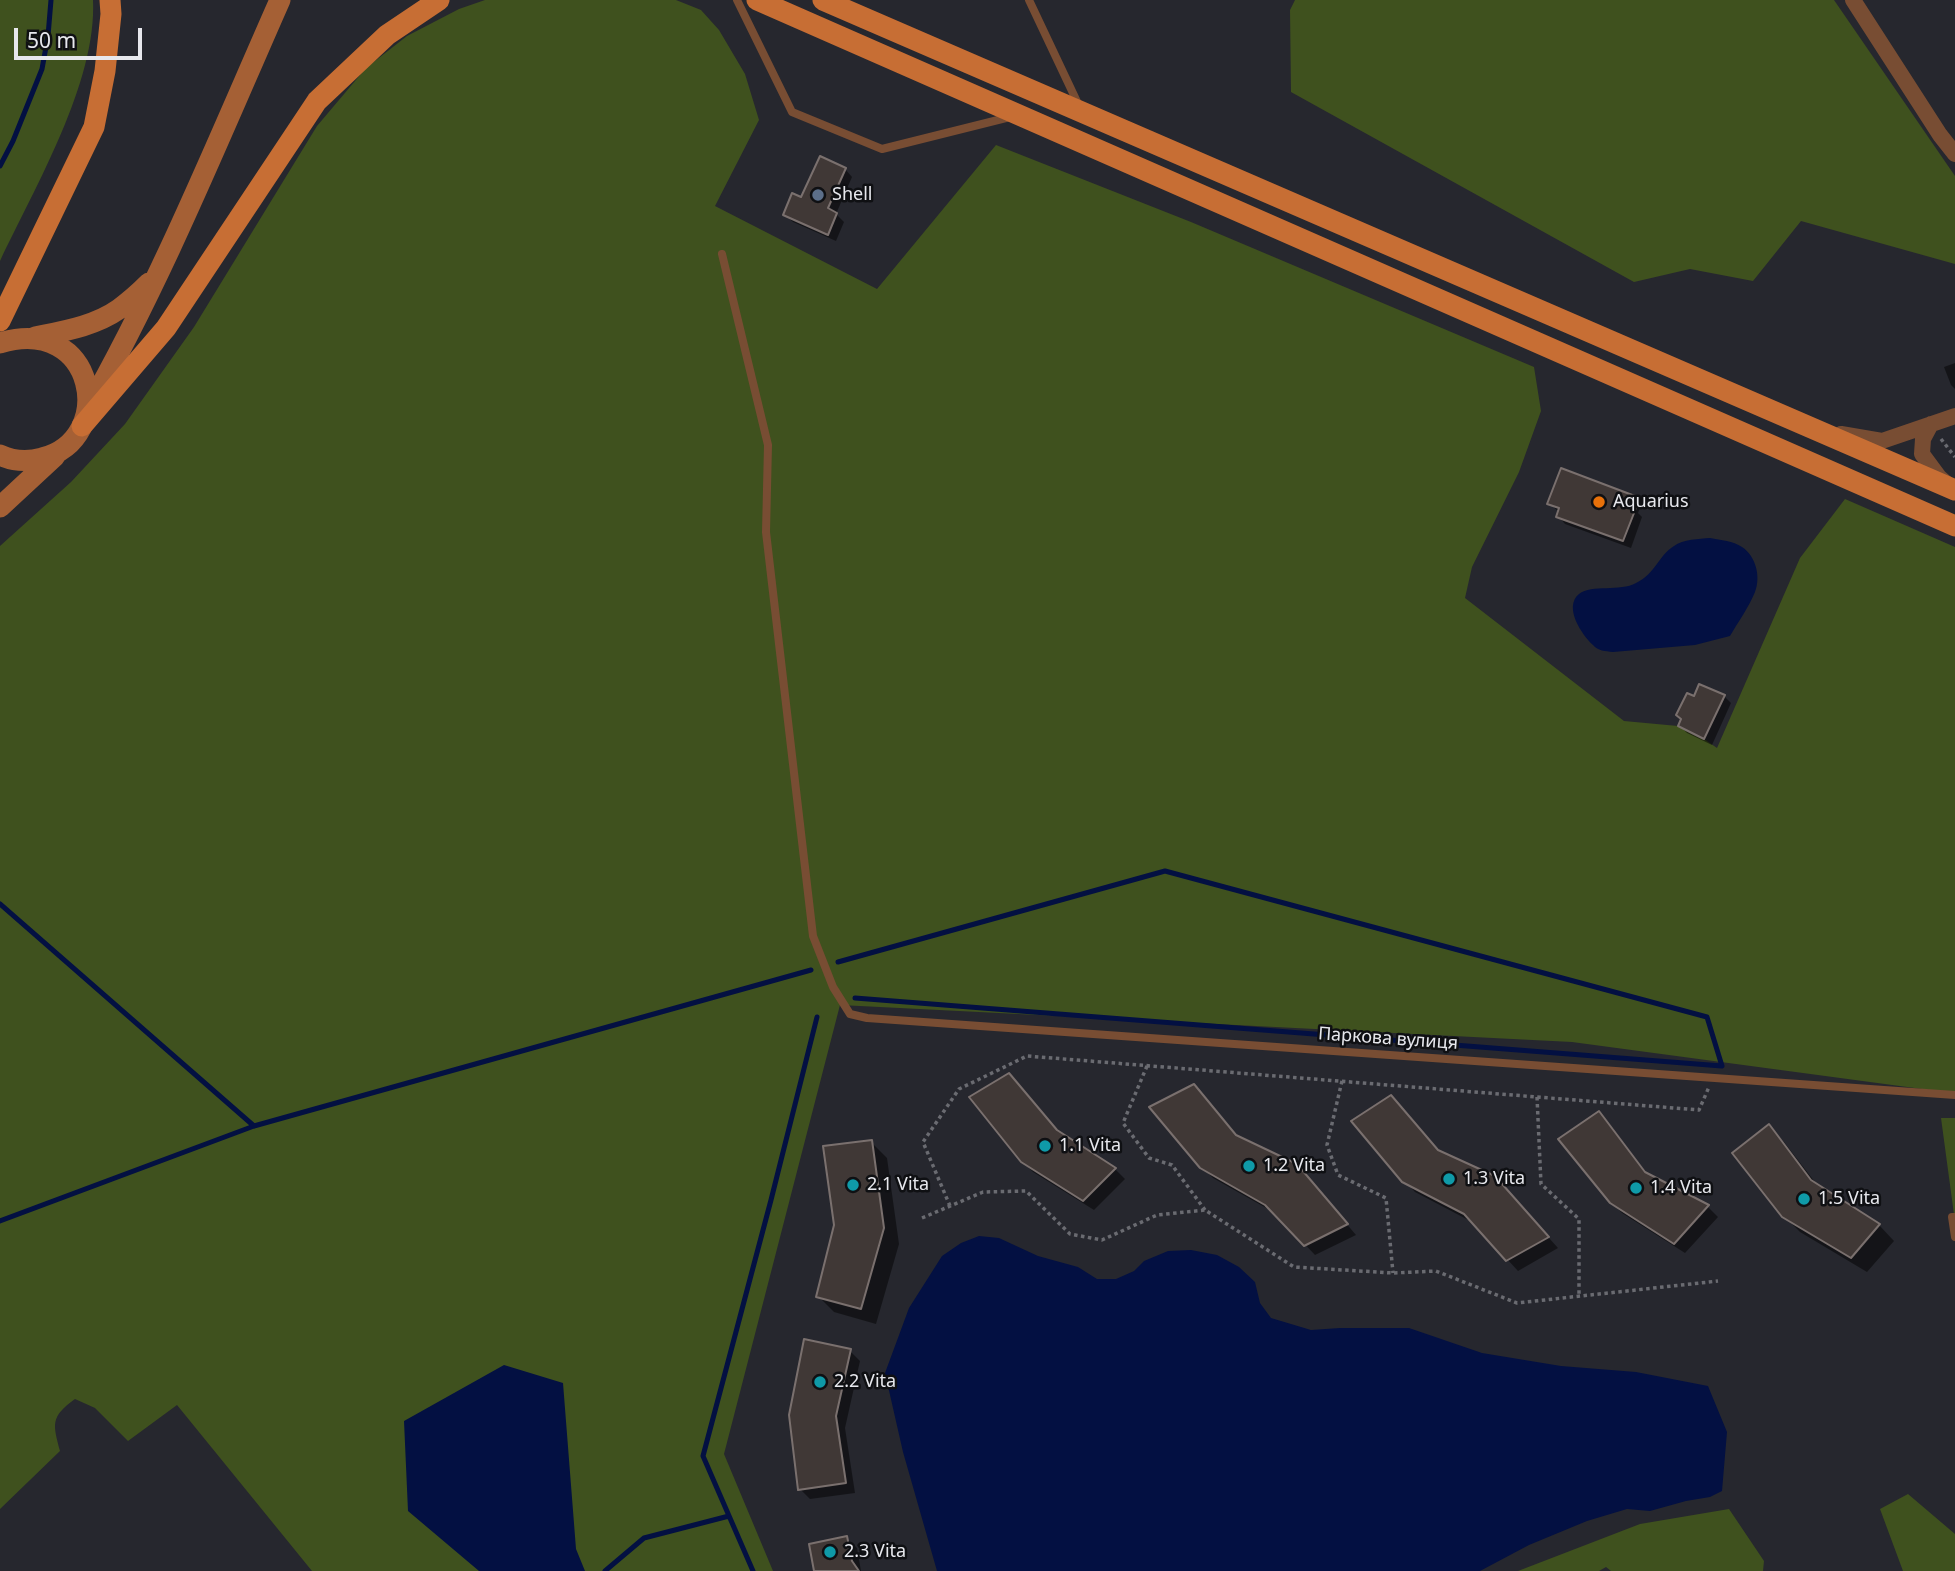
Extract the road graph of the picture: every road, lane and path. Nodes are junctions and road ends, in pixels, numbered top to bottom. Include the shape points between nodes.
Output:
1 (110, 0) edge
2 (280, 0) edge
3 (439, 0) edge
4 (737, 0) edge
5 (757, 0) edge
6 (823, 0) edge
7 (1029, 0) edge
8 (1853, 0) edge
9 (1083, 113) junction
10 (1021, 115) junction
11 (1955, 154) edge
12 (722, 254) dead end
13 (156, 277) junction
14 (0, 321) edge
15 (34, 338) junction
16 (0, 343) edge
17 (1955, 416) edge
18 (84, 418) junction
19 (1799, 421) junction
20 (1933, 423) junction
21 (62, 450) junction
22 (0, 455) edge
23 (1955, 457) edge
24 (1954, 490) edge
25 (0, 508) edge
26 (1955, 526) edge
27 (1147, 1066) junction
28 (1712, 1078) junction
29 (1342, 1081) junction
30 (1955, 1095) edge
31 (1537, 1097) junction
32 (950, 1206) junction
33 (1205, 1210) junction
34 (1955, 1217) edge
35 (922, 1218) dead end
36 (1955, 1237) edge
37 (1393, 1273) junction
38 (1718, 1280) dead end
39 (1579, 1296) junction

1 - 14 main road via 105,71 94,127
2 - 13 main road
3 - 18 main road via 387,35 317,101 166,328
4 - 10 lane via 792,112 882,149
5 - 10 main road
6 - 9 main road
7 - 9 lane
8 - 11 street
9 - 19 main road
10 - 26 main road
12 - 28 lane, Паркова вулиця via 768,445 766,533 813,936 833,987 850,1014
13 - 15 main road via 119,309 97,321
13 - 18 main road
15 - 16 main road
15 - 18 main road via 58,346 77,363 88,394
17 - 20 street
18 - 21 main road
19 - 20 street via 1841,435 1882,441
19 - 24 main road
20 - 23 path
20 - 24 street via 1923,439 1922,454
21 - 22 main road via 34,460
21 - 25 main road
27 - 29 path
27 - 32 path via 1027,1056 959,1089 923,1142
27 - 33 path via 1123,1123 1150,1158 1172,1165
28 - 30 lane, Паркова вулиця
28 - 31 path via 1699,1110
29 - 31 path
29 - 37 path via 1327,1145 1338,1175 1386,1198
31 - 39 path via 1541,1184 1579,1219
32 - 33 path via 983,1192 1026,1191 1070,1234 1102,1240 1157,1215
32 - 35 path
33 - 37 path via 1294,1267
34 - 36 lane
37 - 39 path via 1436,1271 1517,1303
38 - 39 path

